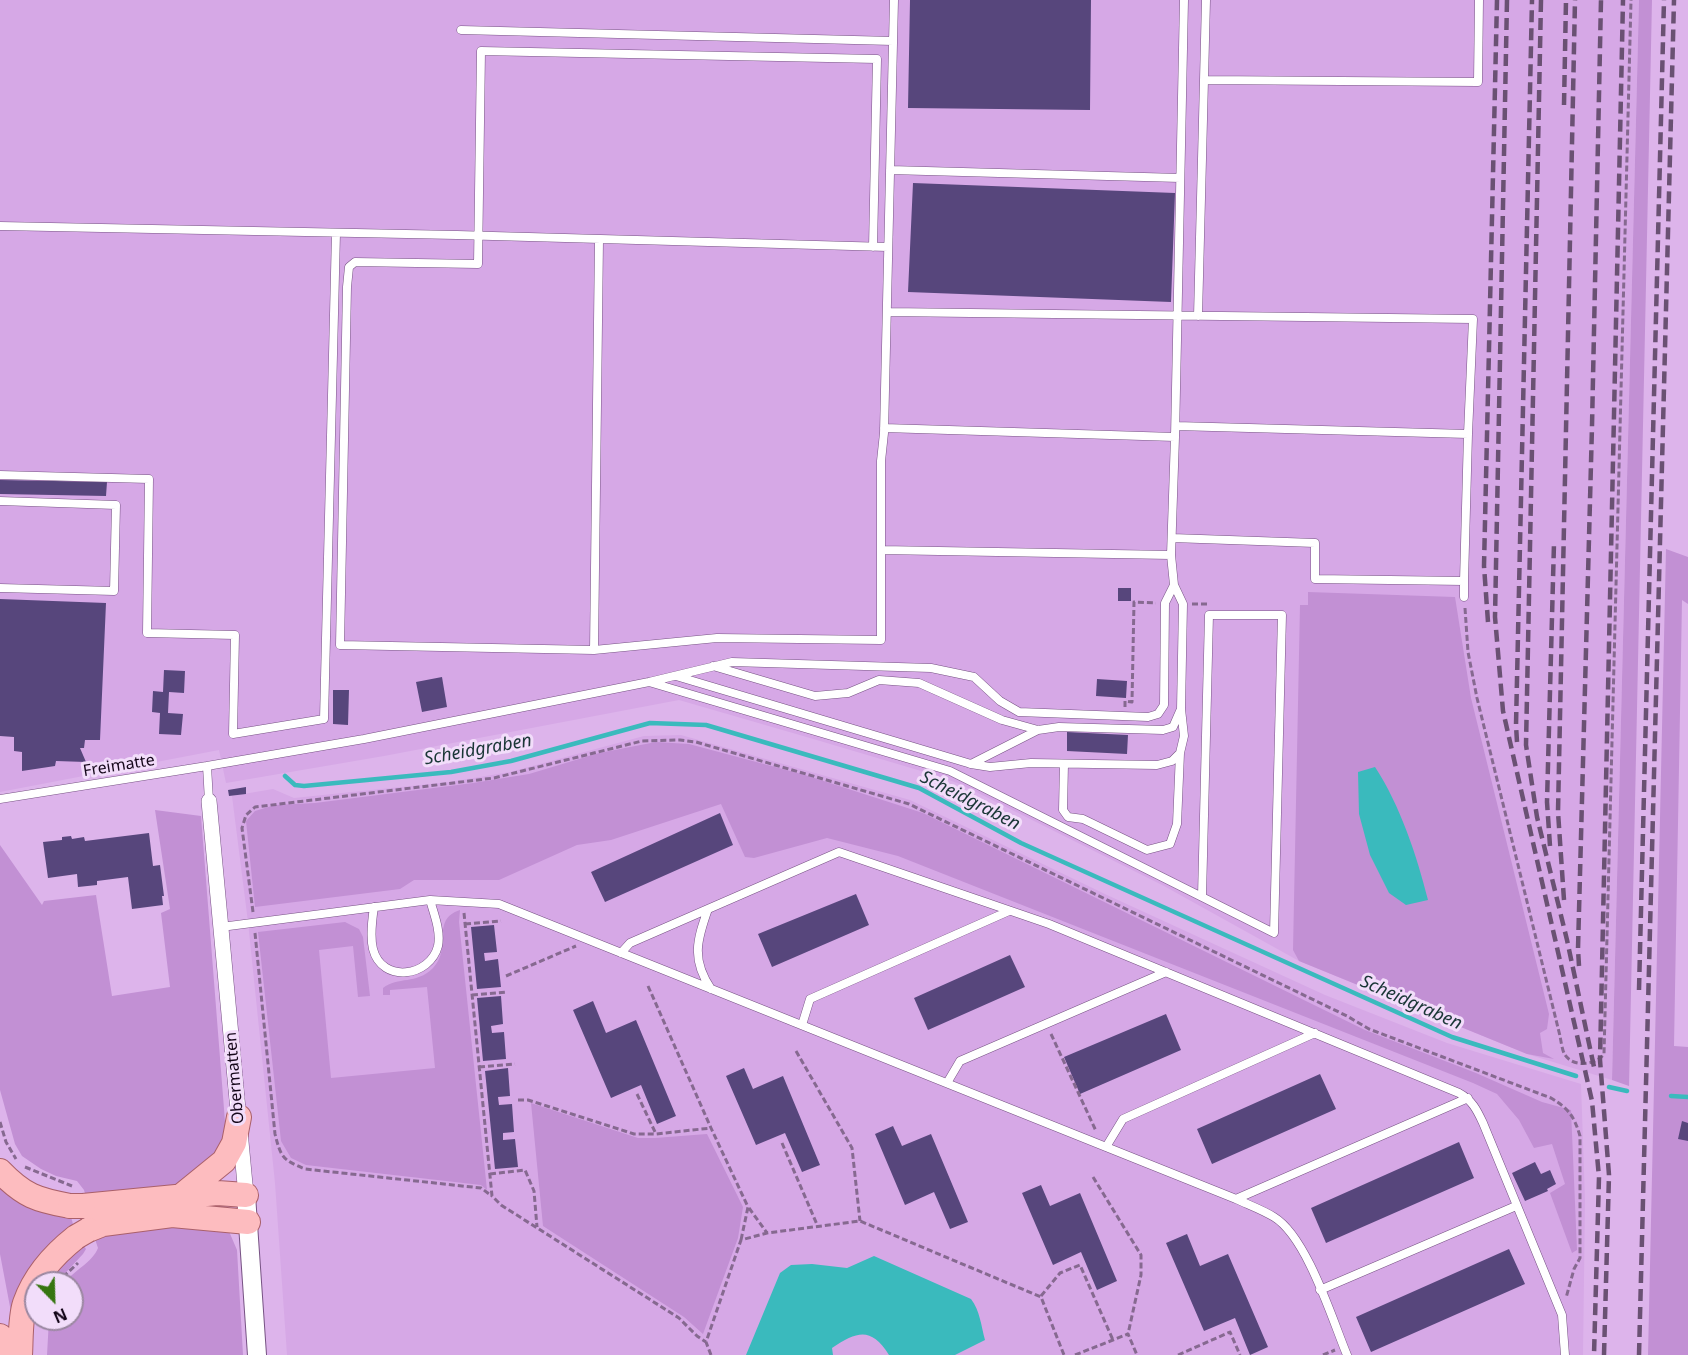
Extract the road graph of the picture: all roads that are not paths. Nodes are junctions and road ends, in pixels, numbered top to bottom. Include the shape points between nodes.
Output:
1 (894, 0) edge
2 (1184, 0) edge
3 (1206, 0) edge
4 (1479, 0) edge
5 (461, 30) dead end
6 (892, 41) junction
7 (1204, 80) junction
8 (890, 170) junction
9 (1180, 178) junction
10 (0, 226) edge
11 (336, 233) junction
12 (478, 237) junction
13 (599, 240) junction
14 (873, 247) junction
15 (888, 247) junction
16 (887, 312) junction
17 (1178, 316) junction
18 (1198, 316) junction
19 (1176, 426) junction
20 (884, 428) junction
21 (1468, 434) junction
22 (1175, 436) junction
23 (0, 475) edge
24 (0, 501) edge
25 (1172, 538) junction
26 (881, 550) junction
27 (1172, 555) junction
28 (1464, 581) junction
29 (1174, 585) junction
30 (0, 588) edge
31 (1464, 597) road end
32 (594, 650) junction
33 (711, 666) junction
34 (675, 675) junction
35 (649, 682) junction
36 (1181, 709) junction
37 (1038, 730) junction
38 (1180, 753) junction
39 (971, 764) junction
40 (1064, 764) junction
41 (207, 766) junction
42 (0, 799) edge
43 (209, 801) joint
44 (1202, 896) junction
45 (430, 900) junction
46 (374, 907) junction
47 (708, 909) junction
48 (1009, 911) junction
49 (221, 927) junction
50 (621, 953) junction
51 (1166, 972) junction
52 (712, 989) junction
53 (802, 1025) junction
54 (1316, 1033) junction
55 (947, 1083) junction
56 (1468, 1098) junction
57 (239, 1117) junction
58 (1106, 1147) junction
59 (0, 1171) edge
60 (246, 1195) junction
61 (181, 1196) junction
62 (1236, 1199) junction
63 (1516, 1206) junction
64 (248, 1222) junction
65 (1320, 1290) junction
66 (0, 1336) edge
67 (3, 1355) edge
68 (20, 1355) edge
69 (257, 1355) edge
70 (1347, 1355) edge
71 (1565, 1355) edge

1 - 6 lane
2 - 9 lane
3 - 7 lane
4 - 7 lane via 1478,82
5 - 6 lane
6 - 8 lane
7 - 18 lane
8 - 9 lane
8 - 15 lane
9 - 17 lane
10 - 11 lane
11 - 12 lane
11 - 23 lane via 324,719 234,734 235,635 147,633 148,479
12 - 13 lane
12 - 14 lane via 481,51 877,59
12 - 32 lane via 478,264 356,262 349,267 340,645
13 - 14 lane
13 - 32 lane
14 - 15 lane
15 - 16 lane
16 - 17 lane
16 - 20 lane
17 - 18 lane
17 - 19 lane
18 - 21 lane via 1473,319
19 - 21 lane
19 - 22 lane
20 - 22 lane
20 - 26 lane
21 - 28 lane
22 - 25 lane
24 - 30 lane via 116,505 114,591
25 - 27 lane
25 - 28 lane via 1315,543 1315,579
26 - 27 lane
26 - 32 lane via 881,640 717,638
27 - 29 lane
28 - 31 lane
29 - 33 lane, Freimatte via 1165,603 1164,705 1158,714 1148,717 1019,712 974,677 931,668 732,662
29 - 36 lane via 1183,603
33 - 34 lane, Freimatte
33 - 37 lane via 815,696 848,693 879,680 919,683 1002,720
34 - 35 lane, Freimatte
34 - 39 lane
35 - 41 lane, Freimatte
35 - 44 lane via 950,771
36 - 37 lane via 1173,727 1163,730
36 - 38 lane via 1184,736
37 - 39 lane
38 - 40 lane via 1172,761 1157,765
38 - 40 lane via 1177,824 1170,844 1147,850 1083,819 1068,816 1063,810
39 - 40 lane
41 - 42 lane, Freimatte
41 - 43 lane
43 - 49 street, Obermatten
44 - 44 lane via 1274,933 1282,615 1209,615
45 - 46 lane
45 - 46 lane via 439,938 434,955 421,968 399,974 386,969 373,948
45 - 50 lane via 499,904
46 - 49 lane
47 - 48 lane via 839,852
47 - 50 lane via 630,943
47 - 52 lane via 697,955 702,975
48 - 51 lane
48 - 53 lane via 810,999
49 - 57 street, Obermatten
50 - 52 lane
51 - 54 lane
51 - 55 lane via 960,1061
52 - 53 lane
53 - 55 lane
54 - 56 lane
54 - 58 lane via 1123,1119
55 - 58 lane
56 - 62 lane
56 - 63 lane via 1483,1123
57 - 60 street, Obermatten
57 - 61 main road via 234,1143 224,1161
58 - 62 lane
59 - 61 main road via 16,1188 40,1200 77,1206
60 - 61 main road
60 - 64 street, Obermatten
62 - 65 lane via 1276,1217 1294,1237
63 - 65 lane
63 - 71 lane via 1562,1315
64 - 68 main road via 172,1215 103,1224 82,1233 41,1270 25,1305
64 - 69 street, Obermatten
65 - 70 lane
66 - 67 main road

